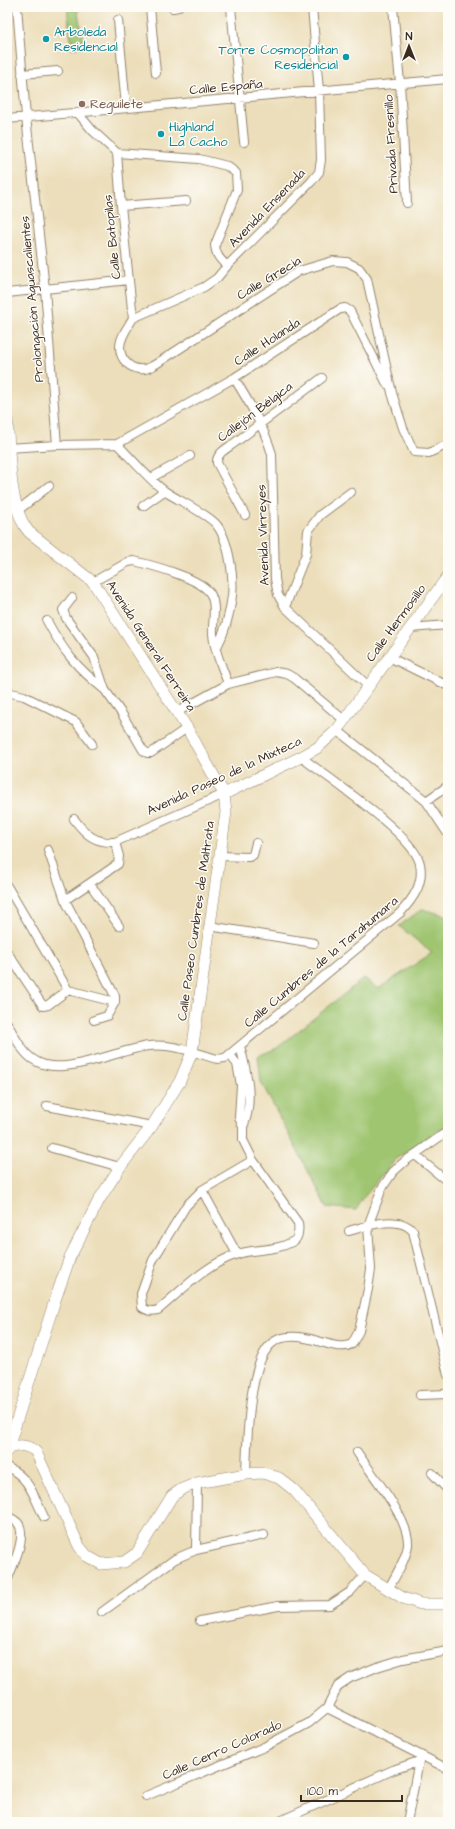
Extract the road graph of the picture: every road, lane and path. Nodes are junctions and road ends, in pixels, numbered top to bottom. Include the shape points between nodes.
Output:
1 (17, 7) edge
2 (150, 7) edge
3 (231, 7) edge
4 (312, 7) edge
5 (393, 7) edge
6 (118, 20) dead end
7 (58, 71) dead end
8 (22, 74) junction
9 (156, 74) dead end
10 (448, 79) edge
11 (400, 83) junction
12 (319, 91) junction
13 (241, 98) junction
14 (126, 107) junction
15 (77, 112) junction
16 (26, 117) junction
17 (7, 119) edge
18 (244, 142) dead end
19 (117, 153) junction
20 (186, 201) dead end
21 (407, 203) dead end
22 (121, 206) junction
23 (448, 226) edge
24 (448, 238) edge
25 (227, 266) junction
26 (129, 280) junction
27 (45, 289) junction
28 (7, 293) edge
29 (133, 318) junction
30 (234, 378) junction
31 (322, 378) dead end
32 (392, 393) junction
33 (7, 418) edge
34 (260, 424) junction
35 (448, 443) edge
36 (57, 444) junction
37 (118, 444) junction
38 (8, 447) edge
39 (190, 456) dead end
40 (151, 478) junction
41 (49, 486) dead end
42 (164, 491) junction
43 (351, 492) dead end
44 (143, 506) dead end
45 (17, 512) junction
46 (245, 515) dead end
47 (448, 576) edge
48 (93, 582) junction
49 (72, 598) dead end
50 (285, 607) junction
51 (47, 621) dead end
52 (448, 625) edge
53 (410, 628) junction
54 (216, 649) junction
55 (389, 657) junction
56 (228, 684) junction
57 (368, 686) junction
58 (448, 686) edge
59 (105, 690) junction
60 (7, 692) edge
61 (177, 712) junction
62 (344, 720) junction
63 (188, 728) junction
64 (337, 730) junction
65 (92, 744) dead end
66 (301, 757) junction
67 (448, 786) edge
68 (224, 794) junction
69 (426, 801) junction
70 (74, 819) dead end
71 (448, 834) edge
72 (115, 842) junction
73 (256, 843) dead end
74 (48, 850) dead end
75 (220, 856) junction
76 (90, 884) junction
77 (7, 886) edge
78 (65, 900) junction
79 (120, 926) dead end
80 (209, 926) junction
81 (314, 943) dead end
82 (7, 952) edge
83 (68, 990) junction
84 (116, 1001) junction
85 (94, 1020) dead end
86 (7, 1023) edge
87 (240, 1046) junction
88 (192, 1052) junction
89 (230, 1054) junction
90 (47, 1106) dead end
91 (152, 1126) junction
92 (243, 1127) junction
93 (448, 1131) edge
94 (52, 1148) dead end
95 (415, 1155) junction
96 (253, 1160) junction
97 (120, 1167) junction
98 (448, 1182) edge
99 (202, 1190) junction
100 (368, 1226) junction
101 (349, 1231) dead end
102 (237, 1254) junction
103 (444, 1342) edge
104 (448, 1375) edge
105 (448, 1394) edge
106 (420, 1395) dead end
107 (8, 1450) edge
108 (356, 1452) dead end
109 (7, 1467) edge
110 (432, 1473) dead end
111 (246, 1474) junction
112 (197, 1483) junction
113 (448, 1490) edge
114 (7, 1516) edge
115 (44, 1517) dead end
116 (264, 1535) dead end
117 (196, 1550) junction
118 (365, 1575) junction
119 (7, 1581) edge
120 (388, 1590) junction
121 (448, 1604) edge
122 (102, 1612) dead end
123 (200, 1621) dead end
124 (448, 1651) edge
125 (327, 1708) junction
126 (420, 1758) junction
127 (448, 1769) edge
128 (146, 1796) dead end
129 (278, 1822) edge
130 (407, 1822) edge

1 - 8 street, Prolongación Aguascalientes
2 - 9 street
3 - 13 street
4 - 12 street, Avenida Ensenada
5 - 11 street, Privada Fresnillo
6 - 14 street
7 - 8 street
8 - 16 street, Prolongación Aguascalientes
10 - 11 street, Calle España
11 - 12 street, Calle España
11 - 21 street, Privada Fresnillo
12 - 13 street, Calle España
12 - 25 street, Avenida Ensenada via 322,160 319,172
13 - 14 street, Calle España
13 - 18 street
14 - 15 street, Calle España
15 - 16 street, Calle España
15 - 19 street
16 - 17 street, Calle España
16 - 27 street, Prolongación Aguascalientes
19 - 22 street, Calle Batopilas
19 - 25 street via 199,159 233,170 237,178 237,190 215,245 219,259
20 - 22 street
22 - 26 street, Calle Batopilas
23 - 24 street
25 - 29 street, Avenida Ensenada via 204,288
26 - 27 street
26 - 29 street, Calle Batopilas
27 - 28 street
27 - 36 street, Prolongación Aguascalientes
29 - 32 street, Calle Grecia via 120,347 122,358 137,369 146,369 299,271 333,261 347,262 359,268 368,279
30 - 32 street, Calle Holanda via 345,308 350,311
30 - 34 street, Avenida Virreyes
30 - 37 street, Calle Holanda
31 - 34 street, Callejón Bélgica
32 - 35 street via 414,452 429,453
33 - 38 street, Avenida General Ferreira
34 - 46 street, Callejón Bélgica via 217,459
34 - 50 street, Avenida Virreyes via 272,454 275,578 278,595
36 - 37 street
36 - 38 street
37 - 40 street
38 - 45 street, Avenida General Ferreira
39 - 40 street
40 - 42 street
41 - 45 street
42 - 44 street
42 - 54 street via 215,523 222,534 229,556 232,597
43 - 50 street via 320,515 308,531 306,554
45 - 48 street, Avenida General Ferreira via 29,532
47 - 53 street, Calle Hermosillo
48 - 54 street via 134,561 191,579 209,590 212,596
48 - 61 street, Avenida General Ferreira
49 - 59 street via 63,610 94,657
50 - 57 street, Avenida Virreyes
51 - 59 street via 59,645 85,674
52 - 53 street
53 - 55 street, Calle Hermosillo
54 - 56 street
55 - 57 street, Calle Hermosillo
55 - 58 street
56 - 61 street
56 - 62 street via 276,672 287,674
57 - 62 street, Avenida Paseo de la Mixteca
59 - 63 street via 147,753 151,753
60 - 65 street via 24,696 76,722
61 - 63 street, Avenida General Ferreira
62 - 64 street, Avenida Paseo de la Mixteca
63 - 68 street, Avenida General Ferreira
64 - 66 street, Avenida Paseo de la Mixteca via 317,748
64 - 69 street
66 - 68 street, Avenida Paseo de la Mixteca
66 - 87 street, Calle Cumbres de la Tarahumara via 411,845 420,863 419,884 412,900 400,913
67 - 69 street
68 - 72 street, Avenida Paseo de la Mixteca
68 - 75 street, Calle Paseo Cumbres de Maltrata via 226,812
69 - 71 street
70 - 72 street via 96,840
72 - 76 street via 119,856 118,864
73 - 75 street via 253,855 249,857
74 - 78 street
75 - 80 street, Calle Paseo Cumbres de Maltrata
76 - 78 street
76 - 79 street
77 - 83 street
78 - 84 street
80 - 81 street
80 - 88 street, Calle Paseo Cumbres de Maltrata
82 - 83 street via 43,1006
83 - 84 street
84 - 85 street via 107,1016
86 - 88 street, Calle Cumbres de la Tarahumara via 27,1053 43,1065 69,1065 160,1045
87 - 89 street, Calle Cumbres de la Tarahumara
87 - 92 street via 248,1083 247,1117
88 - 89 street, Calle Cumbres de la Tarahumara via 217,1059
88 - 91 street, Calle Paseo Cumbres de Maltrata via 180,1081
89 - 92 street via 237,1064 241,1085 239,1118
90 - 91 street
91 - 97 street, Calle Paseo Cumbres de Maltrata
92 - 96 street via 243,1140
93 - 95 street
94 - 97 street
95 - 98 street
95 - 100 street via 393,1172 382,1188
96 - 99 street
96 - 102 street via 298,1224 298,1233 292,1242
97 - 107 street, Calle Paseo Cumbres de Maltrata via 99,1200 70,1257
99 - 102 street
99 - 102 street via 186,1206 153,1260 142,1294 142,1306 152,1312 158,1310 218,1261
100 - 101 street
100 - 103 street via 392,1222 406,1225 413,1231
100 - 111 street via 371,1268 356,1340 347,1347 342,1347 307,1338 285,1338 267,1348 258,1366 254,1386 248,1426
103 - 104 street
105 - 106 street
107 - 112 street via 20,1445 31,1447 36,1452 79,1546 87,1556 101,1564 124,1562 137,1553 172,1496
108 - 120 street via 397,1511 408,1536 405,1556
109 - 115 street via 27,1481
110 - 113 street
111 - 112 street
111 - 118 street via 263,1473 279,1478 294,1490
112 - 117 street
114 - 119 street via 17,1521 21,1534 19,1549
116 - 117 street
117 - 122 street via 175,1559
118 - 120 street
118 - 123 street via 350,1592 330,1604 278,1606
120 - 121 street via 421,1604
124 - 125 street, Calle Cerro Colorado via 390,1663 350,1678 338,1686
125 - 126 street
125 - 128 street, Calle Cerro Colorado via 310,1723 264,1747
126 - 127 street
126 - 129 street
126 - 130 street

